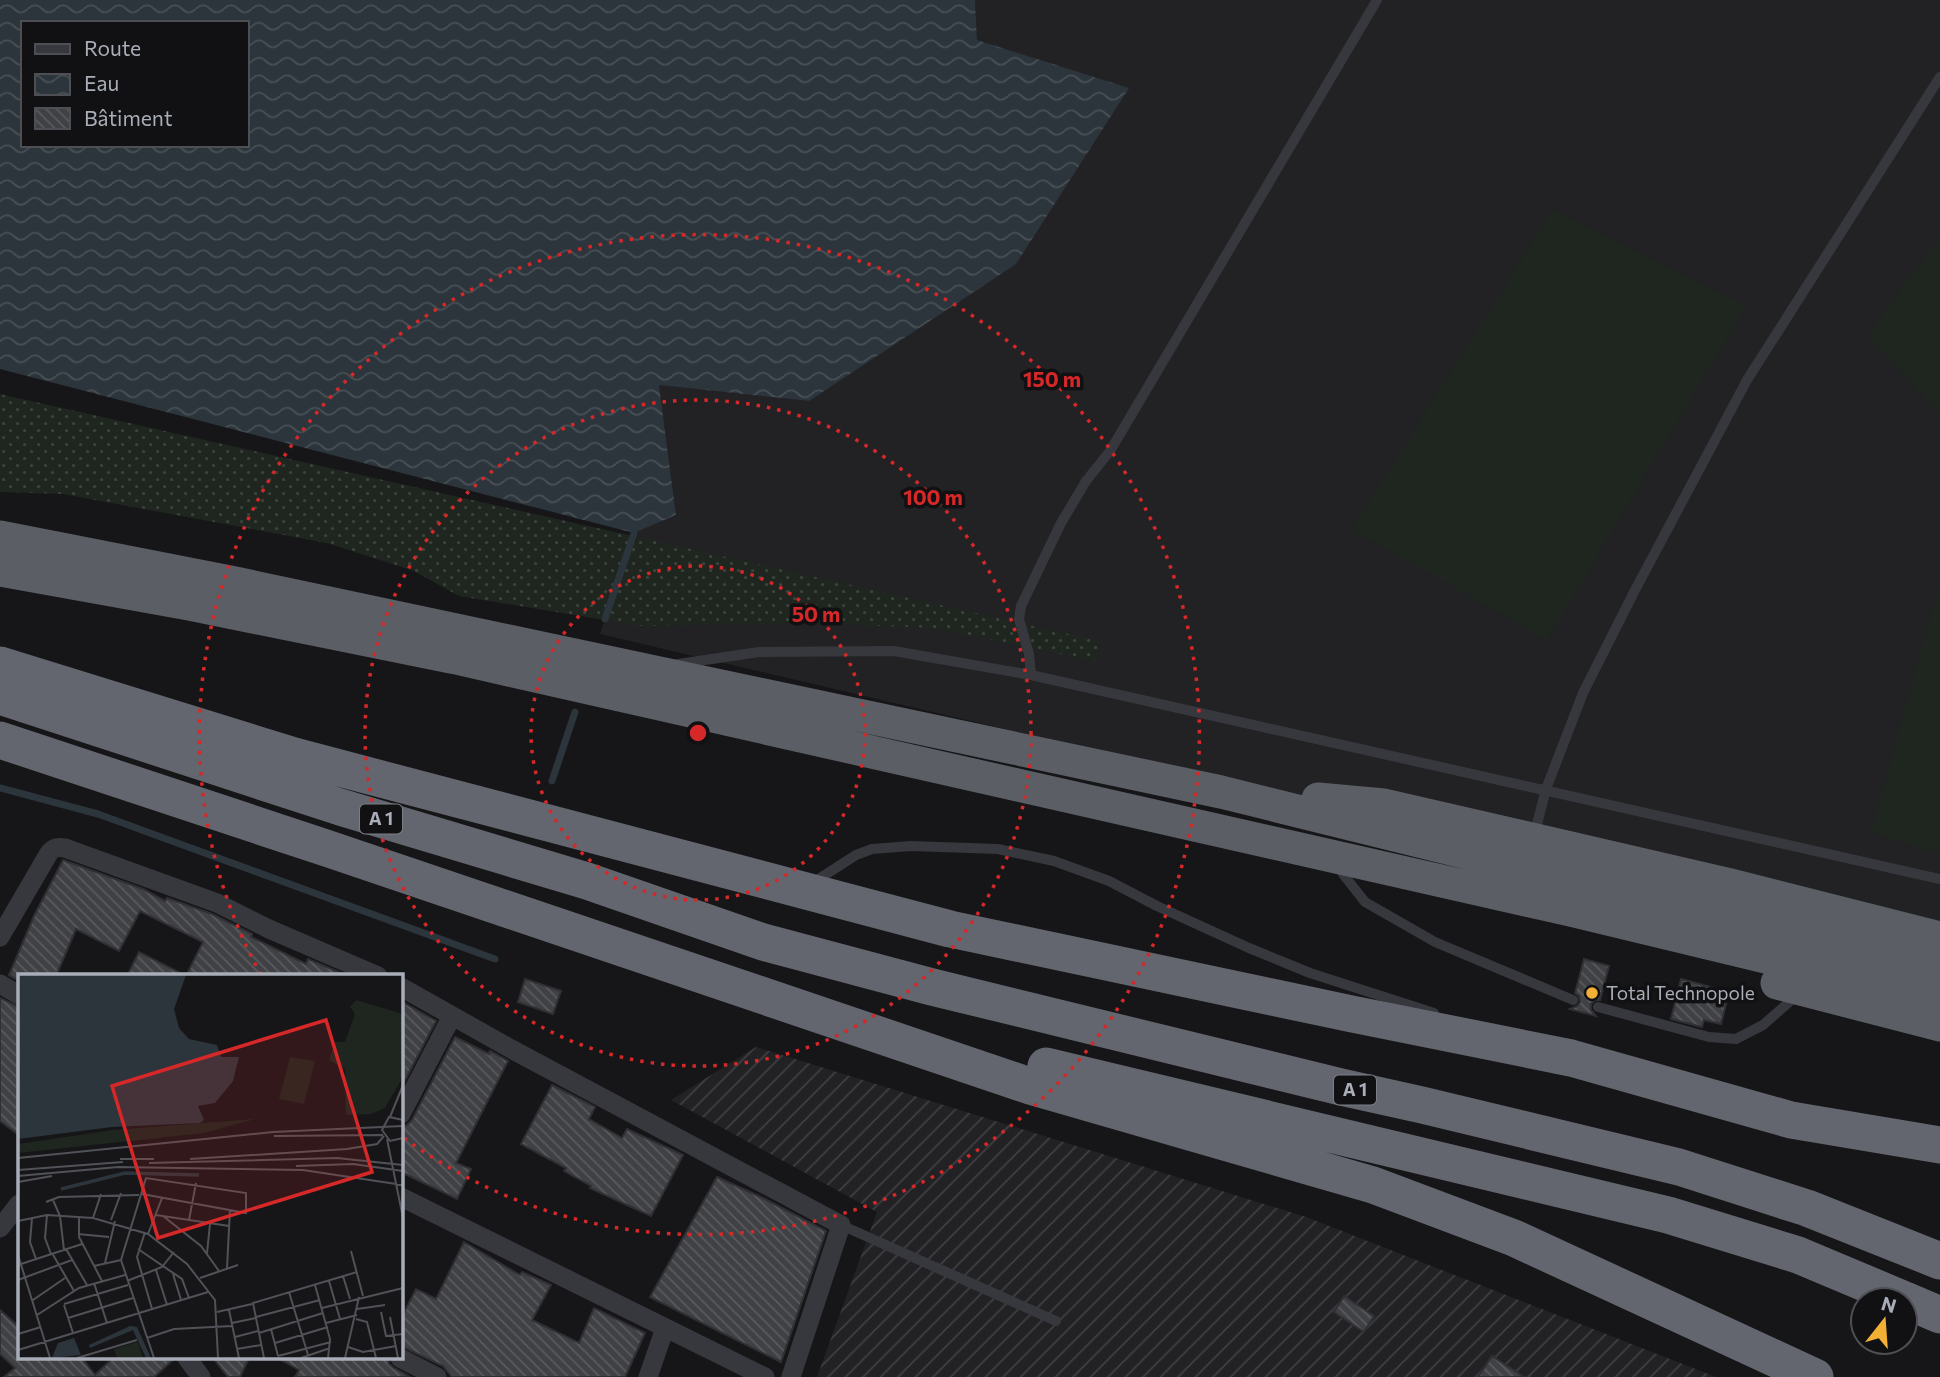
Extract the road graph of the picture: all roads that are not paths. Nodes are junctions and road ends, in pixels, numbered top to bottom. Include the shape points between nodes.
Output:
1 (1377, 0) edge
2 (1940, 77) edge
3 (0, 537) edge
4 (0, 570) edge
5 (0, 665) edge
6 (639, 670) junction
7 (1031, 675) junction
8 (0, 696) edge
9 (0, 740) edge
10 (1546, 789) junction
11 (1221, 792) junction
12 (1212, 828) junction
13 (1533, 839) junction
14 (1343, 874) junction
15 (1940, 879) edge
16 (800, 891) junction
17 (0, 937) edge
18 (1940, 938) edge
19 (1885, 970) junction
20 (1940, 970) edge
21 (373, 974) edge
22 (0, 984) edge
23 (402, 988) edge
24 (750, 990) junction
25 (1803, 990) junction
26 (18, 994) edge
27 (1573, 1000) dead end
28 (1940, 1000) edge
29 (1598, 1007) dead end
30 (1440, 1015) dead end
31 (452, 1016) junction
32 (1940, 1025) edge
33 (1480, 1028) dead end
34 (1571, 1058) junction
35 (402, 1112) edge
36 (1940, 1145) edge
37 (402, 1197) edge
38 (18, 1205) edge
39 (841, 1225) junction
40 (0, 1228) edge
41 (1940, 1261) edge
42 (1872, 1286) edge
43 (1919, 1306) edge
44 (1940, 1315) edge
45 (1056, 1321) dead end
46 (665, 1328) junction
47 (402, 1359) edge
48 (188, 1360) edge
49 (201, 1377) edge
50 (438, 1377) edge
51 (648, 1377) edge
52 (765, 1377) edge
53 (791, 1377) edge
54 (1815, 1377) edge

1 - 7 lane via 1110,451 1061,523 1021,606 1019,619
2 - 10 lane via 1747,380 1583,692
3 - 6 highway
4 - 12 highway via 456,658
5 - 16 highway via 294,756
6 - 7 lane via 759,652 894,651
6 - 11 highway
7 - 10 lane
8 - 41 highway, A 1 via 340,807 587,881 763,942 1679,1167 1807,1208
9 - 24 highway, A 1
10 - 13 lane
10 - 15 lane
11 - 13 highway via 1384,804
11 - 19 highway
12 - 14 highway
12 - 19 highway via 1570,910
13 - 18 highway
14 - 25 highway
14 - 27 lane via 1365,902 1435,942
16 - 30 lane via 872,849 911,845 998,849 1054,860 1310,973
16 - 34 highway via 950,929
17 - 21 street via 49,853 58,847 217,903
19 - 20 highway
19 - 28 highway
22 - 26 street
23 - 31 street
24 - 42 highway, A 1 via 1668,1215 1798,1255
24 - 54 highway via 1030,1086 1373,1185 1514,1238
25 - 29 lane via 1763,1025 1736,1039 1709,1037
25 - 32 highway
31 - 35 street
31 - 39 street
33 - 34 lane
34 - 36 highway via 1791,1121
37 - 46 street
38 - 40 street
39 - 45 lane
39 - 53 street
43 - 44 highway, A 1
46 - 51 street
46 - 52 street
47 - 50 street
48 - 49 street

